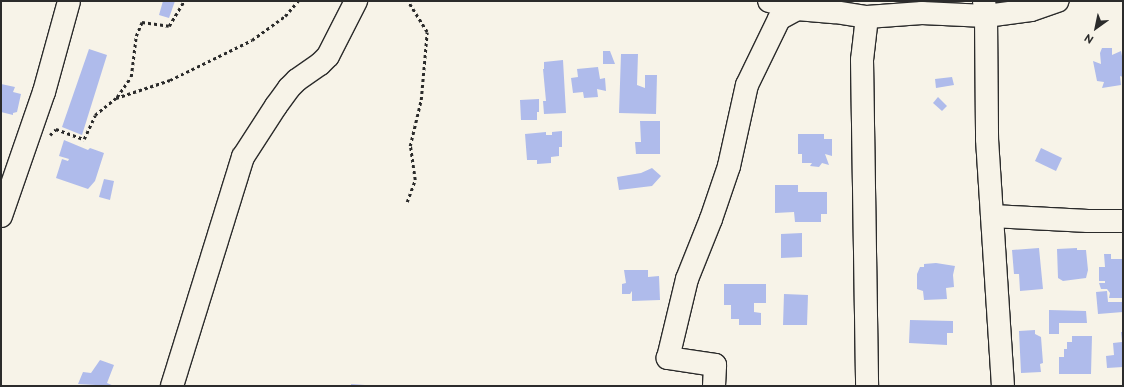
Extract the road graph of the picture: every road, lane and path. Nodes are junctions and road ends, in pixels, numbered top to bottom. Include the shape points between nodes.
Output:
1 (69, 1) edge
2 (184, 1) edge
3 (298, 1) edge
4 (356, 1) edge
5 (408, 1) edge
6 (769, 1) edge
7 (1057, 1) edge
8 (799, 5) edge
9 (985, 8) edge
10 (866, 17) junction
11 (116, 98) junction
12 (46, 139) dead end
13 (407, 202) dead end
14 (1, 216) edge
15 (992, 216) junction
16 (1123, 221) edge
17 (172, 386) edge
18 (714, 386) edge
19 (867, 386) edge
20 (1003, 386) edge

1 - 14 street via 44,92
2 - 11 path via 170,26 142,22 136,36 131,77
3 - 11 path via 286,16 252,40 170,80
4 - 17 street via 328,56 289,88 243,157
5 - 13 path via 427,32 421,100 410,146 415,180
6 - 8 street
7 - 9 street via 1031,10
8 - 10 street
8 - 18 street via 779,20 747,85 729,166 687,279 668,358 715,365
9 - 10 street
9 - 15 street via 987,139
10 - 19 street via 862,60
11 - 12 path via 95,115 84,139 56,129
15 - 16 street
15 - 20 street

